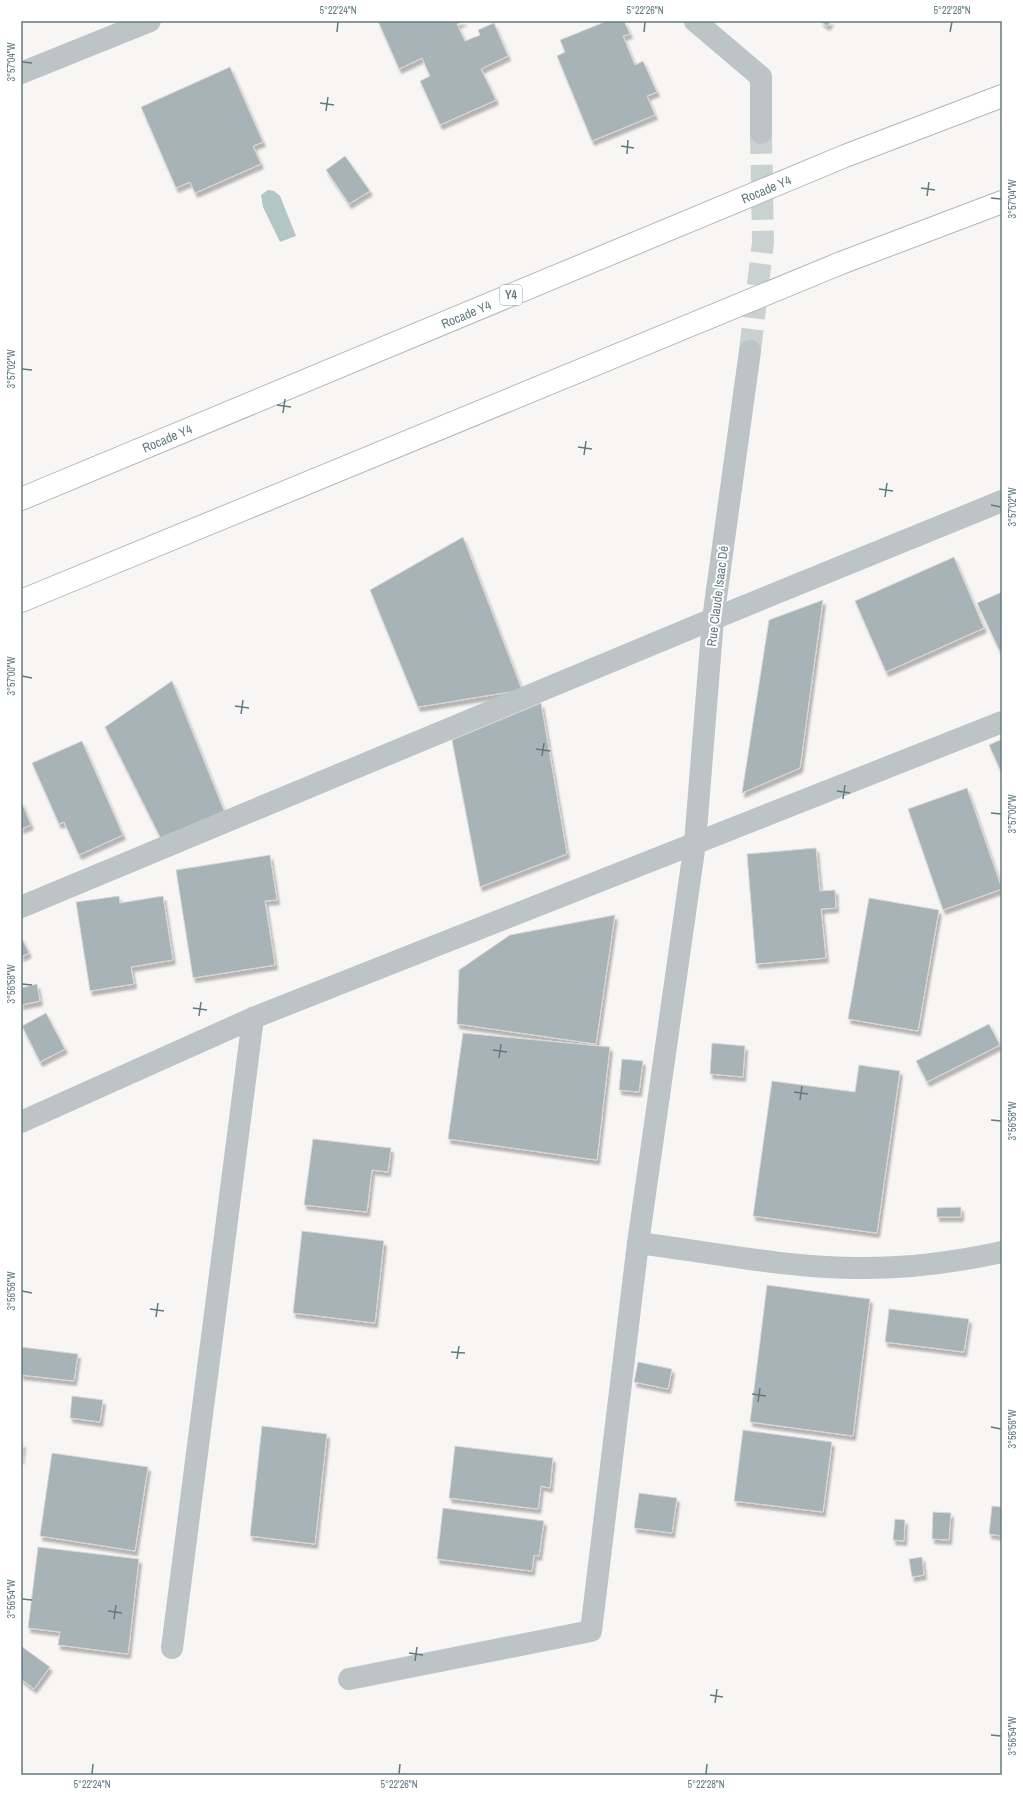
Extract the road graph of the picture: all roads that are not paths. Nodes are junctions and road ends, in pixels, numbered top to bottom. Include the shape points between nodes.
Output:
1 (150, 21) edge
2 (695, 21) edge
3 (21, 74) edge
4 (1002, 96) edge
5 (762, 133) tunnel mouth
6 (1002, 202) edge
7 (750, 351) tunnel mouth
8 (21, 499) edge
9 (1002, 501) edge
10 (21, 601) edge
11 (713, 618) junction
12 (1002, 722) edge
13 (695, 843) junction
14 (21, 907) edge
15 (253, 1018) junction
16 (21, 1122) edge
17 (638, 1243) junction
18 (1002, 1252) edge
19 (172, 1648) dead end
20 (349, 1679) dead end

1 - 3 street
2 - 5 street via 761,77
4 - 8 highway, Rocade Y4 / Y4 via 845,156
6 - 10 highway via 834,266
7 - 11 street, Rue Claude Isaac Dé
9 - 11 street
11 - 13 street, Rue Claude Isaac Dé
11 - 14 street
12 - 13 street
13 - 15 street
13 - 17 street, Rue Claude Isaac Dé
15 - 16 street
15 - 19 street
17 - 18 street via 797,1264 855,1268 914,1265
17 - 20 street, Rue Claude Isaac Dé via 591,1631

